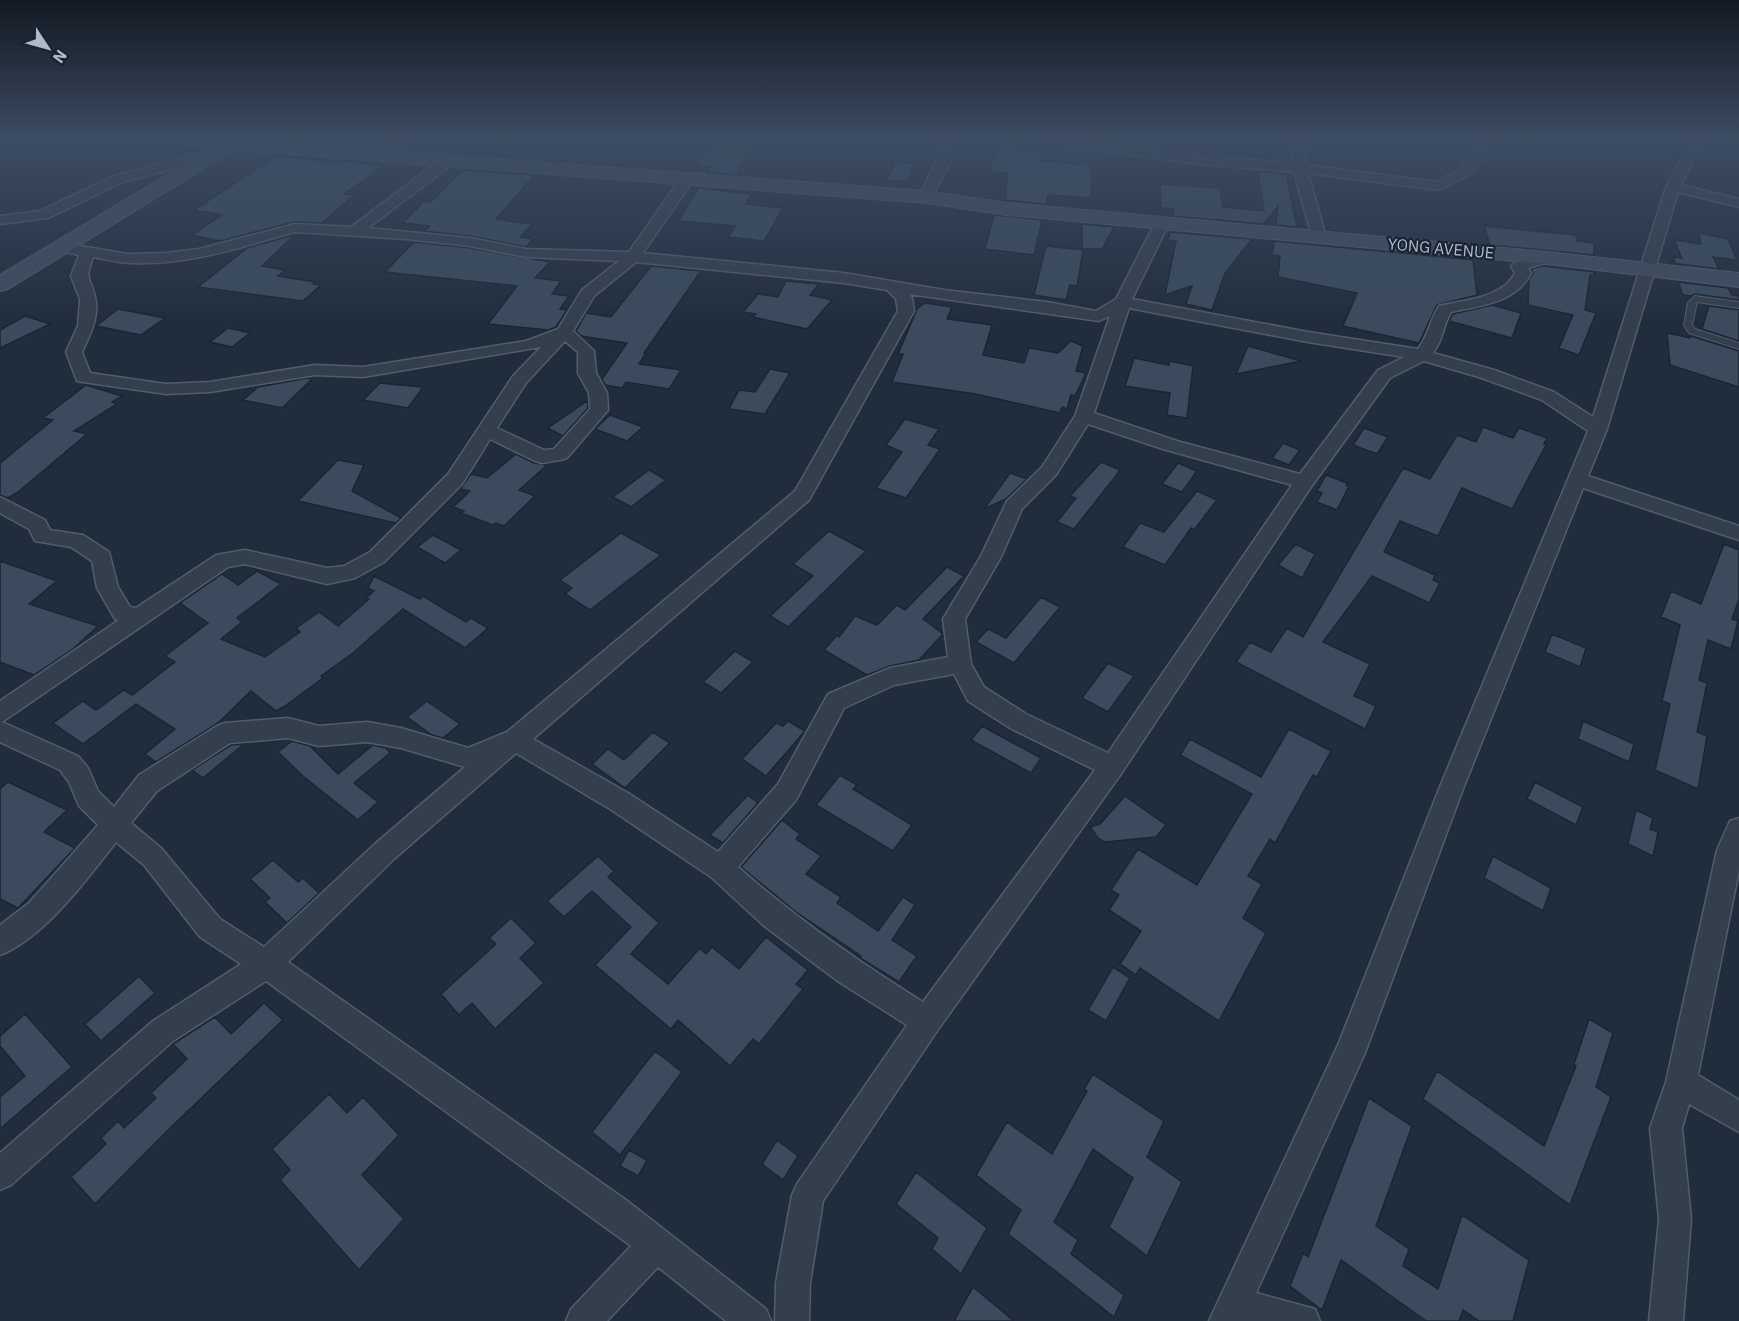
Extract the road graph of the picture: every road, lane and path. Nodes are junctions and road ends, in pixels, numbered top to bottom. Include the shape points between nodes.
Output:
1 (71, 202) edge
2 (138, 202) edge
3 (394, 202) edge
4 (672, 202) edge
5 (957, 202) edge
6 (1309, 202) edge
7 (1669, 202) edge
8 (0, 220) edge
9 (1162, 223) junction
10 (354, 232) junction
11 (1319, 237) junction
12 (62, 248) junction
13 (87, 252) junction
14 (633, 258) junction
15 (1547, 258) junction
16 (1648, 270) junction
17 (1739, 280) edge
18 (0, 284) edge
19 (893, 287) junction
20 (944, 295) junction
21 (1123, 302) junction
22 (1739, 305) edge
23 (906, 311) junction
24 (564, 333) junction
25 (1739, 346) edge
26 (1422, 356) junction
27 (1084, 416) junction
28 (1598, 429) junction
29 (488, 431) junction
30 (1576, 478) junction
31 (1304, 482) junction
32 (0, 504) edge
33 (1739, 533) edge
34 (138, 617) junction
35 (960, 664) junction
36 (0, 713) edge
37 (0, 731) edge
38 (514, 740) junction
39 (1112, 767) junction
40 (114, 824) junction
41 (1739, 829) edge
42 (720, 868) junction
43 (0, 942) edge
44 (266, 964) junction
45 (927, 1021) junction
46 (1681, 1082) junction
47 (1739, 1117) edge
48 (0, 1174) edge
49 (657, 1244) junction
50 (1229, 1313) edge
51 (583, 1321) edge
52 (754, 1321) edge
53 (792, 1321) edge
54 (1302, 1321) edge
55 (1666, 1321) edge

1 - 8 street via 43,215
2 - 12 street
3 - 10 street
4 - 14 street
5 - 9 street, YONG AVENUE
6 - 11 street
7 - 16 street
9 - 11 street, YONG AVENUE
9 - 21 street
10 - 13 street via 295,228 231,246 166,258 128,260
10 - 14 street via 470,242 526,253
11 - 15 street, YONG AVENUE
12 - 13 street
12 - 18 street
13 - 24 street via 80,276 88,299 86,326 74,352 83,377 166,389 210,387 315,370 363,372 530,345
14 - 19 street
14 - 24 street via 588,293
15 - 16 street, YONG AVENUE
15 - 26 street via 1519,266 1524,273 1522,281 1511,290 1445,309 1434,340
16 - 17 street, YONG AVENUE
16 - 28 street
19 - 20 street
19 - 23 street via 904,298
20 - 21 street via 1099,316
20 - 23 street
21 - 26 street
21 - 27 street
22 - 25 lane via 1695,300 1688,325 1700,335
23 - 38 street via 802,495
24 - 29 street via 519,380
24 - 29 street via 586,351 587,374 598,393 599,410 560,454 542,457
26 - 28 street via 1548,396
26 - 31 street via 1384,374
27 - 31 street via 1170,445
27 - 35 street via 1049,471 1014,506 991,557 954,619
28 - 30 street
29 - 34 street via 435,500 389,547 363,566 327,576 234,557 216,564
30 - 33 street
30 - 50 street via 1450,789 1350,1053
31 - 39 street
32 - 34 street via 38,525 42,536 76,540 102,557 108,588 123,613
34 - 36 street
35 - 39 street via 976,694 1018,721
35 - 42 street via 890,677 836,701 787,792
37 - 40 street via 69,763 88,798
38 - 40 street via 469,758 367,732 319,736 288,728 225,733 148,783
38 - 42 street via 619,801
38 - 44 street via 385,851
39 - 45 street
40 - 43 street via 39,912
40 - 44 street via 153,857 210,928
41 - 46 street via 1730,850
42 - 45 street via 773,916 849,972
44 - 48 street via 163,1031
44 - 49 street
45 - 53 street via 808,1195 793,1283
46 - 47 street
46 - 55 street via 1666,1128 1675,1220
49 - 51 street
49 - 52 street
50 - 54 street

